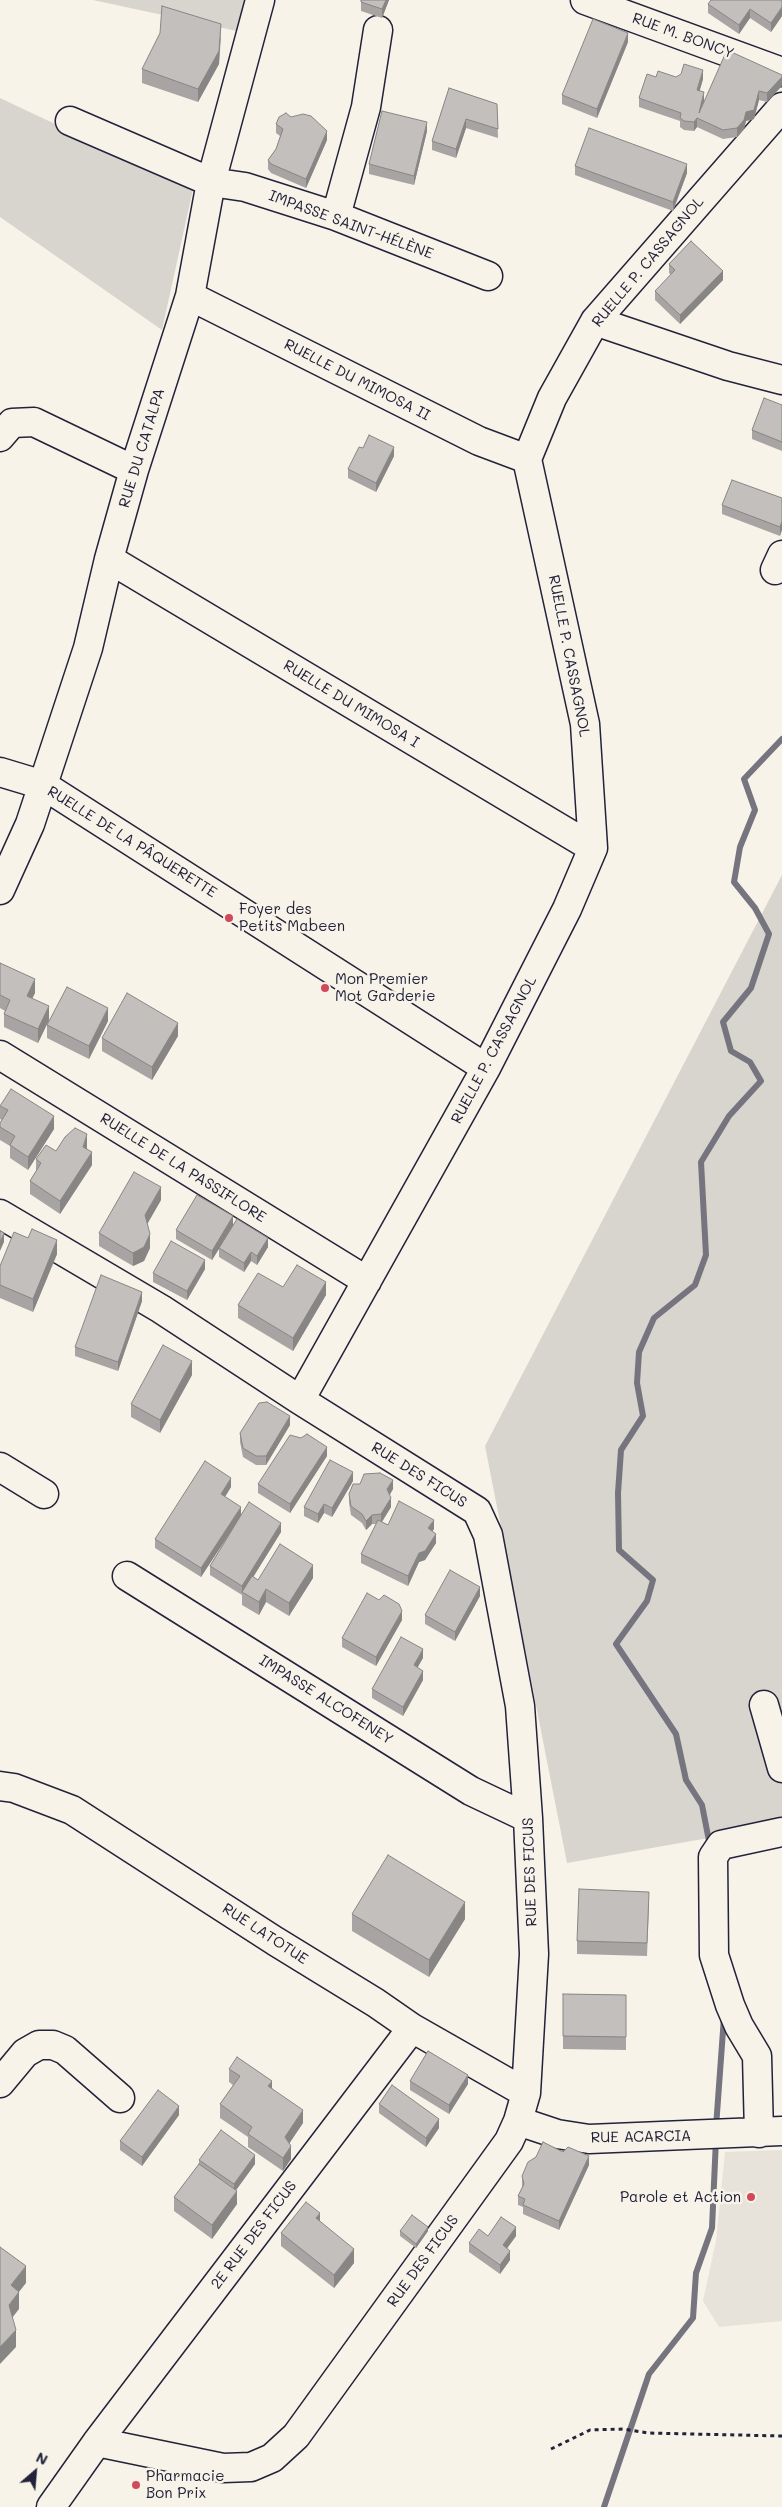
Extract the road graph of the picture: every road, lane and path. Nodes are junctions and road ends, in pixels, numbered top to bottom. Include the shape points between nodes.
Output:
1 (260, 0) edge
2 (585, 0) edge
3 (378, 30) dead end
4 (782, 72) edge
5 (782, 107) edge
6 (70, 121) dead end
7 (211, 182) junction
8 (336, 216) junction
9 (488, 276) dead end
10 (190, 296) junction
11 (595, 321) junction
12 (782, 380) edge
13 (0, 437) edge
14 (527, 459) junction
15 (134, 470) junction
16 (109, 559) junction
17 (0, 772) edge
18 (43, 786) junction
19 (593, 848) junction
20 (0, 890) edge
21 (0, 1055) edge
22 (486, 1068) junction
23 (0, 1214) edge
24 (367, 1281) junction
25 (300, 1400) junction
26 (0, 1467) edge
27 (44, 1494) dead end
28 (127, 1576) dead end
29 (764, 1705) dead end
30 (782, 1768) edge
31 (0, 1786) edge
32 (528, 1818) junction
33 (782, 1832) edge
34 (412, 2028) junction
35 (0, 2083) edge
36 (526, 2093) junction
37 (120, 2098) dead end
38 (518, 2122) junction
39 (770, 2132) edge
40 (782, 2436) edge
41 (96, 2442) junction
42 (551, 2449) dead end
43 (51, 2507) edge

1 - 7 street, RUE DU CATALPA
2 - 4 street, RUE M. BONCY
3 - 8 street via 366,107
5 - 11 street, RUELLE P. CASSAGNOL
6 - 7 street, IMPASSE SAINT-HÉLÈNE
7 - 8 street, IMPASSE SAINT-HÉLÈNE via 245,187
7 - 10 street, RUE DU CATALPA
8 - 9 street, IMPASSE SAINT-HÉLÈNE
10 - 14 street, RUELLE DU MIMOSA II via 479,441
10 - 15 street, RUE DU CATALPA
11 - 12 street via 728,366
11 - 14 street, RUELLE P. CASSAGNOL via 552,398
13 - 15 street via 12,423 34,422
14 - 19 street, RUELLE P. CASSAGNOL via 586,724
15 - 16 street, RUE DU CATALPA
16 - 18 street, RUE DU CATALPA via 88,648
16 - 19 street, RUELLE DU MIMOSA I
17 - 18 street, RUELLE DE LA PÂQUERETTE
18 - 20 street, RUE DU CATALPA via 30,824
18 - 22 street, RUELLE DE LA PÂQUERETTE
19 - 22 street, RUELLE P. CASSAGNOL via 567,908
21 - 24 street, RUELLE DE LA PASSIFLORE
22 - 24 street, RUELLE P. CASSAGNOL
23 - 25 street, RUE DES FICUS via 160,1309
24 - 25 street, RUELLE P. CASSAGNOL
25 - 32 street, RUE DES FICUS via 477,1512 488,1535 520,1706
26 - 27 street
28 - 32 street, IMPASSE ALCOFENEY via 471,1791
29 - 30 street
31 - 34 street, RUE LATOTUE via 14,1788 72,1810
32 - 36 street, RUE DES FICUS via 534,1954
33 - 39 street via 721,1845 713,1857 714,1956 739,2026 757,2056
34 - 36 street, RUE LATOTUE
34 - 41 street, 2E RUE DES FICUS
35 - 37 street via 25,2053 39,2045 53,2045 65,2050
36 - 38 street, RUE DES FICUS
38 - 39 street, RUE ACARCIA via 556,2134 589,2139
38 - 41 street, RUE DES FICUS via 509,2141 296,2436 272,2458 251,2467 224,2468
40 - 42 path via 590,2430
41 - 43 street

